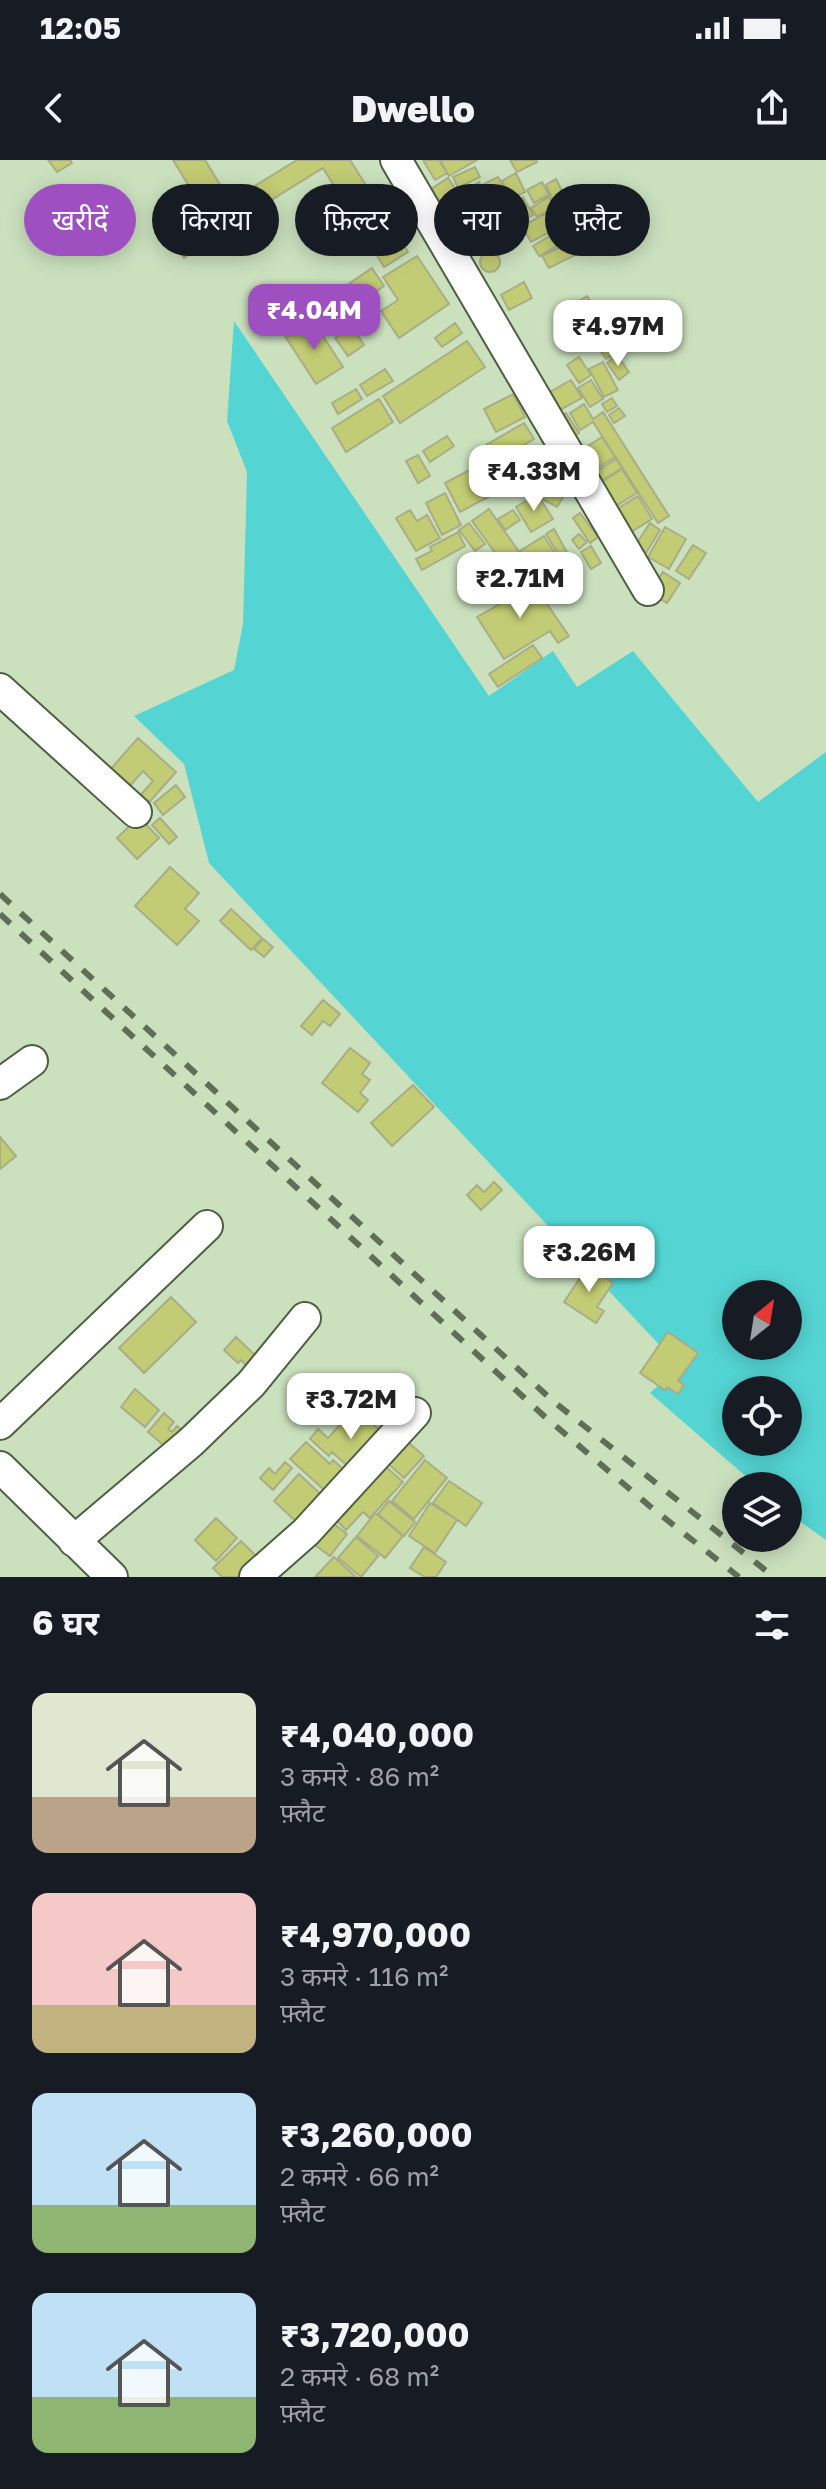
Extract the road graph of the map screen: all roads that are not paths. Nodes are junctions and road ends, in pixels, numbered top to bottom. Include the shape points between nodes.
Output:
1 (396, 160) edge
2 (648, 590) dead end
3 (0, 689) edge
4 (136, 812) dead end
5 (32, 1061) dead end
6 (0, 1084) edge
7 (207, 1226) dead end
8 (305, 1318) dead end
9 (415, 1413) dead end
10 (0, 1424) edge
11 (0, 1467) edge
12 (74, 1541) junction
13 (112, 1577) edge
14 (255, 1577) edge

1 - 2 street
3 - 4 street
5 - 6 street
7 - 10 street
8 - 12 street via 191,1442
9 - 14 street via 306,1532
11 - 12 street
12 - 13 street

